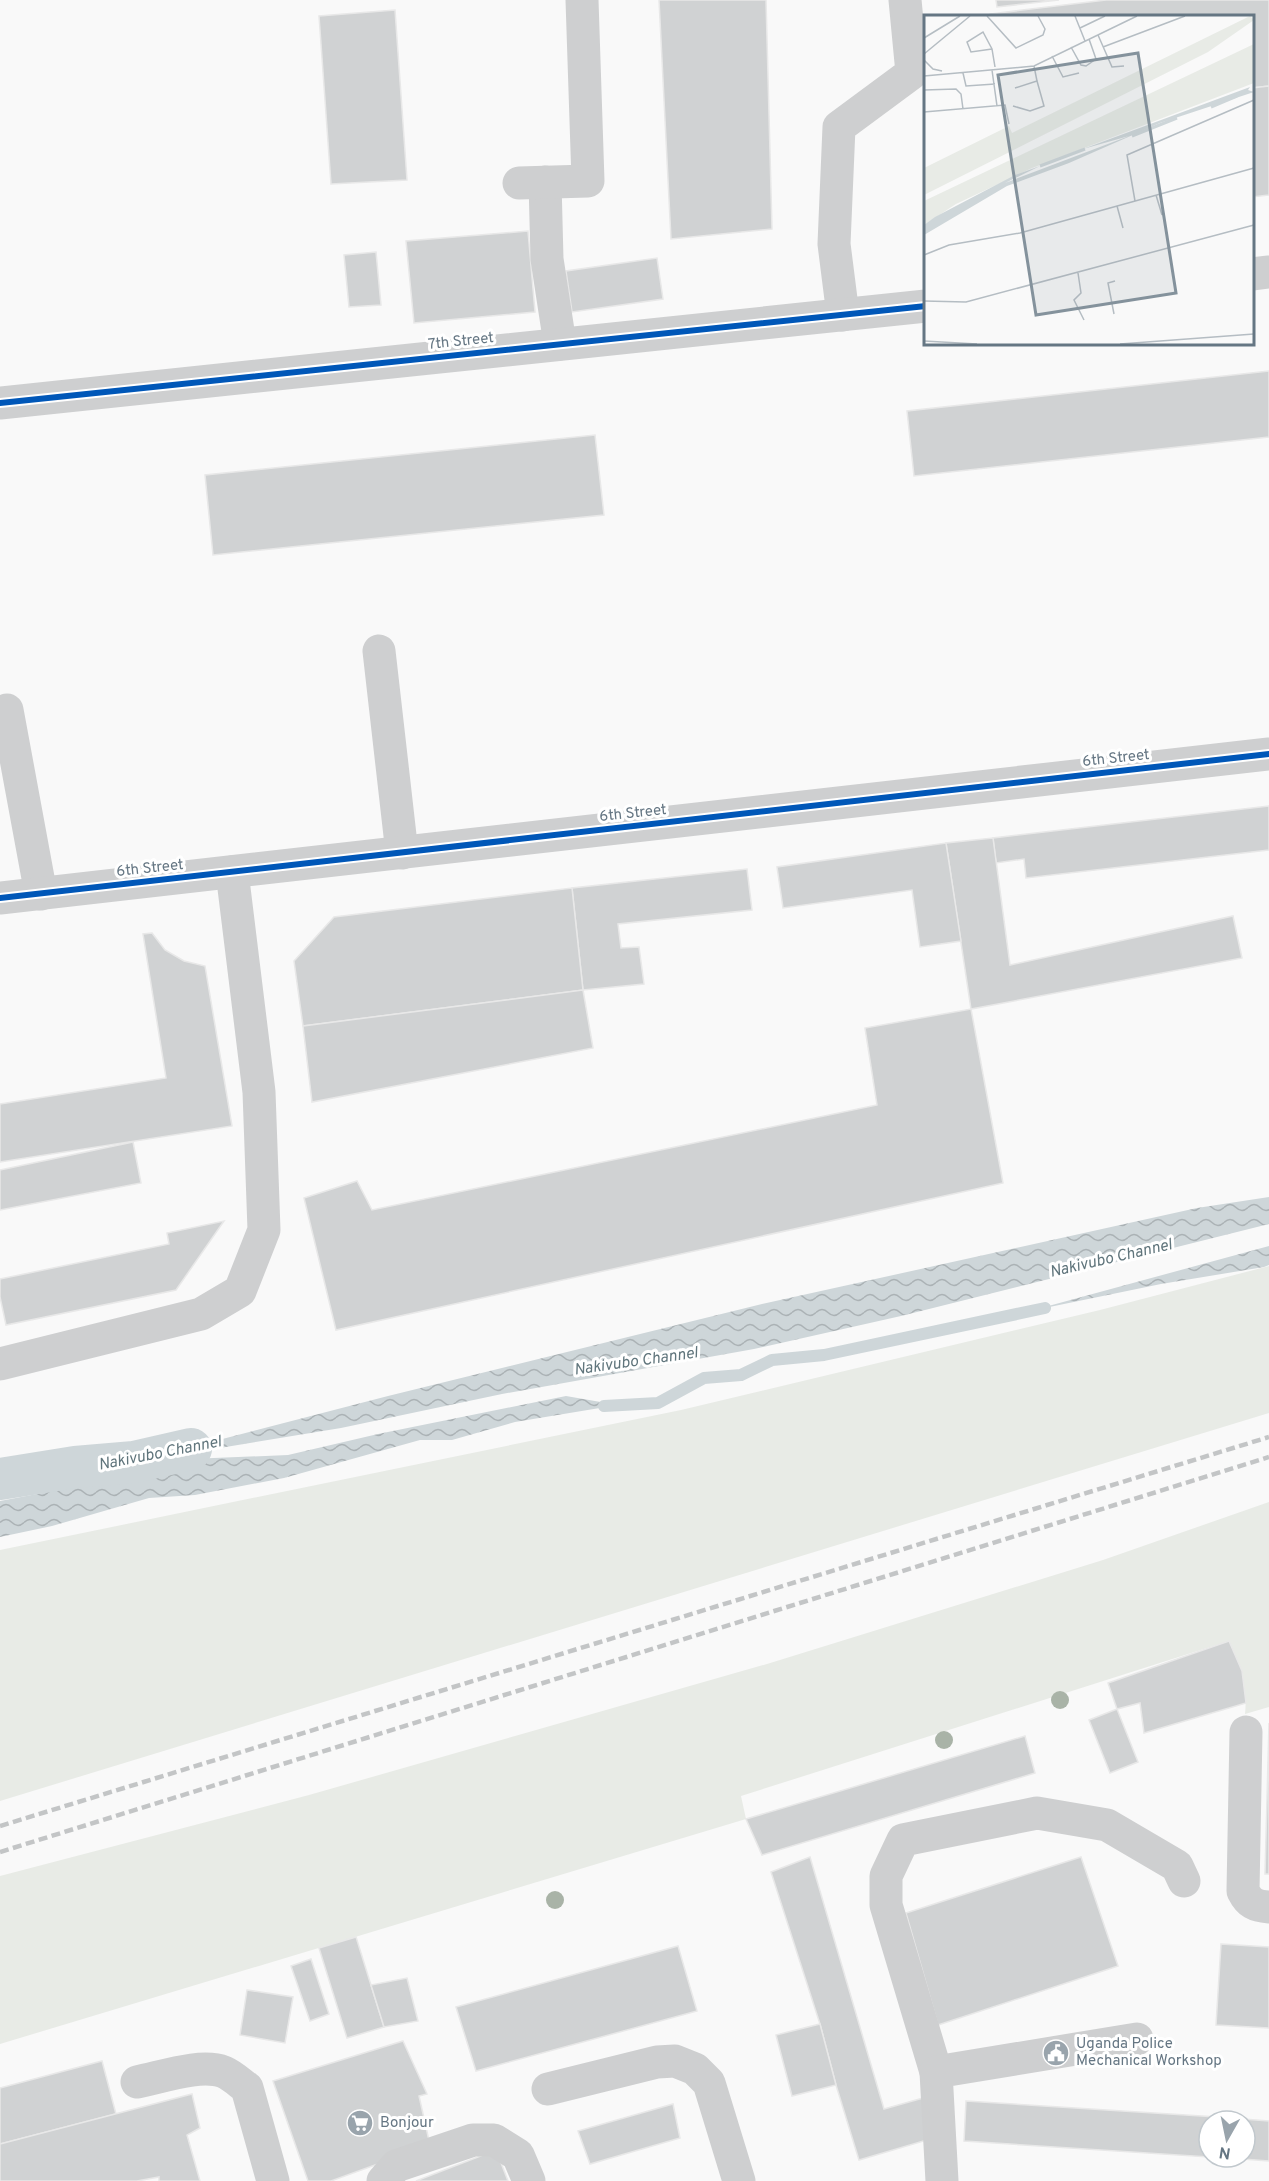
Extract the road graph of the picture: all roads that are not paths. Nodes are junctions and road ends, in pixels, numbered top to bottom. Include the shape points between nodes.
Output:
1 (582, 0) edge
2 (905, 0) edge
3 (1269, 272) edge
4 (1254, 273) edge
5 (924, 306) edge
6 (843, 315) junction
7 (560, 344) junction
8 (0, 403) edge
9 (379, 651) dead end
10 (8, 710) dead end
11 (1269, 754) edge
12 (402, 853) junction
13 (232, 872) junction
14 (41, 894) junction
15 (0, 898) edge
16 (0, 1364) edge
17 (1246, 1732) dead end
18 (1184, 1881) dead end
19 (1269, 1907) edge
20 (1137, 2039) dead end
21 (936, 2072) junction
22 (137, 2082) dead end
23 (548, 2089) dead end
24 (273, 2181) edge
25 (383, 2181) edge
26 (530, 2181) edge
27 (739, 2181) edge
28 (942, 2181) edge

1 - 7 street via 588,181 532,183
2 - 6 street via 912,73 839,127 834,244
3 - 4 street
5 - 6 street, 7th Street
6 - 7 street, 7th Street
7 - 8 street, 7th Street
9 - 12 street
10 - 14 street
11 - 12 street, 6th Street
12 - 13 street, 6th Street
13 - 14 street, 6th Street
13 - 16 street via 259,1092 264,1230 240,1292 201,1314
14 - 15 street, 6th Street
17 - 19 street via 1243,1891 1252,1904
18 - 21 street via 1177,1866 1107,1825 1037,1814 903,1840 886,1876 886,1905
20 - 21 street
21 - 28 street
22 - 24 street via 206,2068 235,2078 247,2088
23 - 27 street via 657,2062 675,2061 694,2069 709,2083
25 - 26 street via 396,2166 473,2140 494,2140 518,2155

